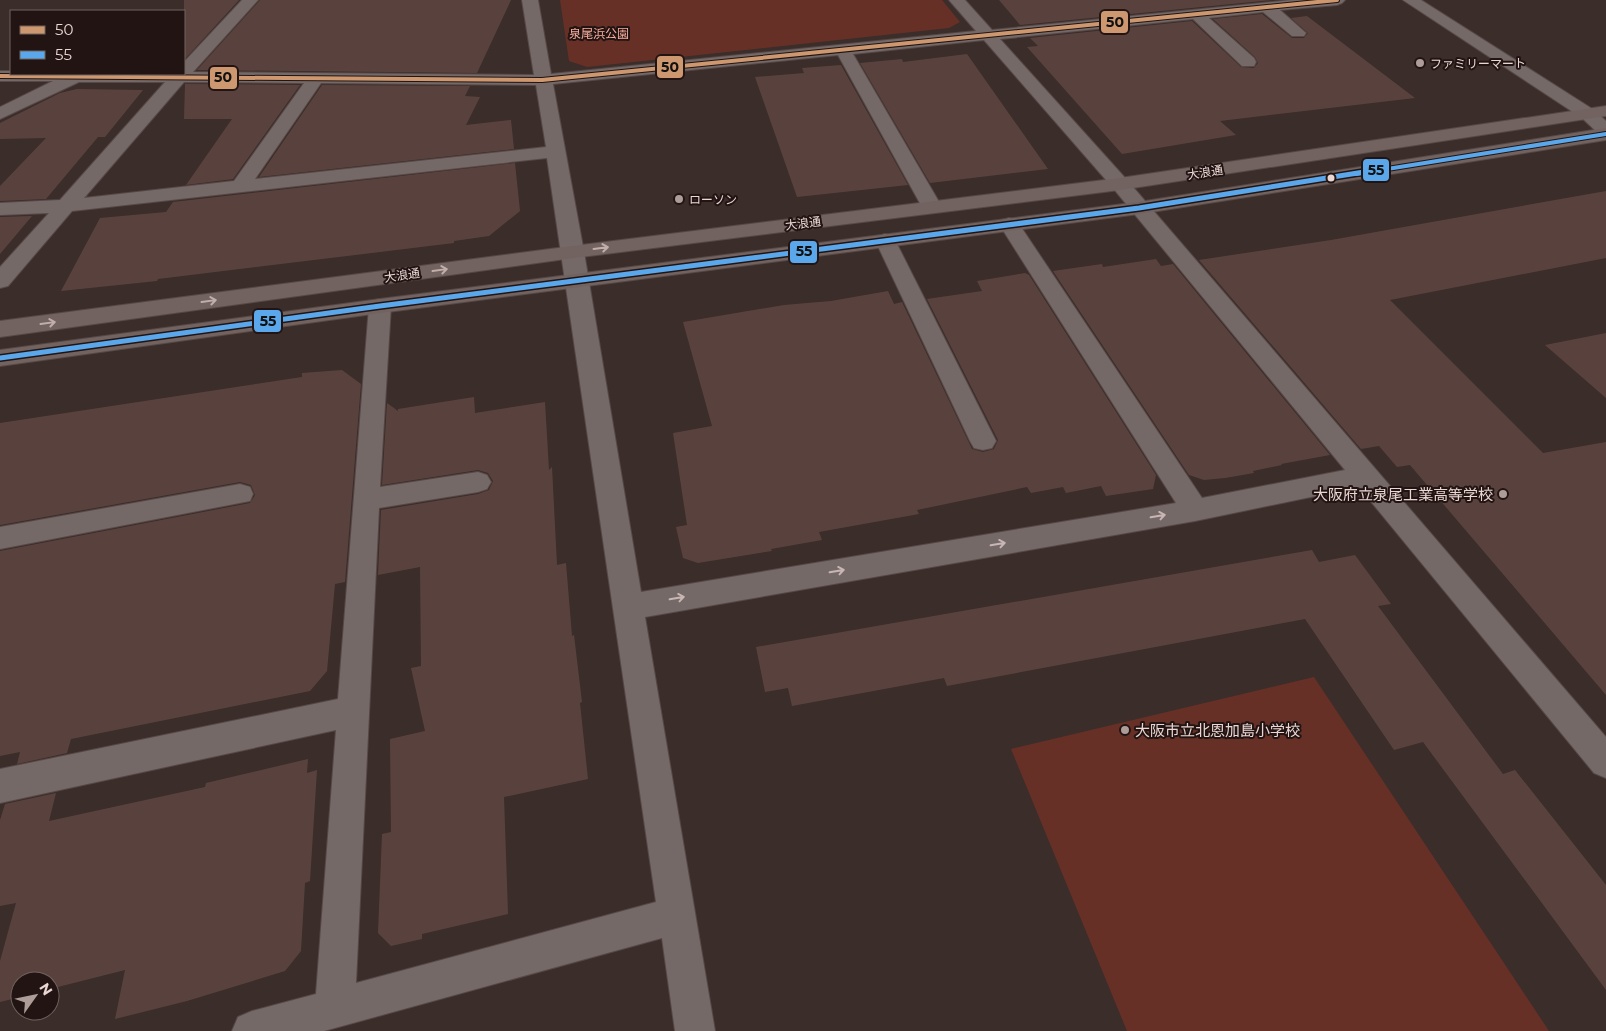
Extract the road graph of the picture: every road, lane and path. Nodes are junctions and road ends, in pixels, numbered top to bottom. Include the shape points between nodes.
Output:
1 (250, 0) edge
2 (530, 0) edge
3 (957, 0) edge
4 (1337, 0) edge
5 (1411, 0) edge
6 (1266, 7) junction
7 (1196, 14) junction
8 (1298, 33) dead end
9 (987, 35) junction
10 (844, 50) junction
11 (1248, 62) dead end
12 (185, 71) edge
13 (185, 74) edge
14 (130, 75) edge
15 (181, 75) edge
16 (0, 76) edge
17 (78, 76) junction
18 (316, 79) junction
19 (542, 80) junction
20 (1597, 113) edge
21 (0, 114) edge
22 (1606, 133) edge
23 (556, 151) junction
24 (1120, 184) junction
25 (240, 186) junction
26 (64, 206) junction
27 (932, 207) junction
28 (1140, 208) junction
29 (0, 209) edge
30 (1009, 224) junction
31 (885, 240) junction
32 (573, 252) junction
33 (0, 281) edge
34 (577, 282) junction
35 (380, 306) junction
36 (0, 329) edge
37 (0, 358) edge
38 (983, 441) dead end
39 (1365, 476) junction
40 (478, 482) dead end
41 (240, 494) dead end
42 (366, 500) junction
43 (1195, 510) junction
44 (0, 538) edge
45 (629, 607) junction
46 (353, 711) junction
47 (1606, 762) edge
48 (0, 786) edge
49 (678, 915) junction
50 (335, 1008) junction
51 (252, 1031) edge
52 (695, 1031) edge

1 - 12 street
2 - 19 street
3 - 9 street
4 - 6 street
5 - 20 street
6 - 7 street
6 - 8 street
7 - 9 street
7 - 11 street
9 - 10 street
9 - 24 street
10 - 19 street
10 - 27 street
13 - 18 street
14 - 17 street
15 - 26 street
16 - 17 street
17 - 21 street
18 - 19 street
18 - 25 street
19 - 23 street
20 - 22 street
20 - 24 main road, 大浪通
22 - 28 main road, 大浪通
23 - 25 street
23 - 32 street
24 - 27 main road, 大浪通
24 - 28 street
25 - 26 street
26 - 29 street
26 - 33 street
32 -> 27 main road, 大浪通
28 - 30 main road, 大浪通
28 - 39 street
30 - 31 main road, 大浪通
30 - 43 street
31 - 34 main road, 大浪通
31 - 38 street
32 - 34 street
36 -> 32 main road, 大浪通
34 - 35 main road, 大浪通
34 - 45 street
35 - 37 main road, 大浪通
35 - 42 street
39 - 43 street
39 - 47 street
40 - 42 street
41 - 44 street
42 - 46 street
45 -> 43 street
45 - 49 street
46 - 48 street
46 - 50 street
49 - 50 street
49 - 52 street
50 - 51 street

